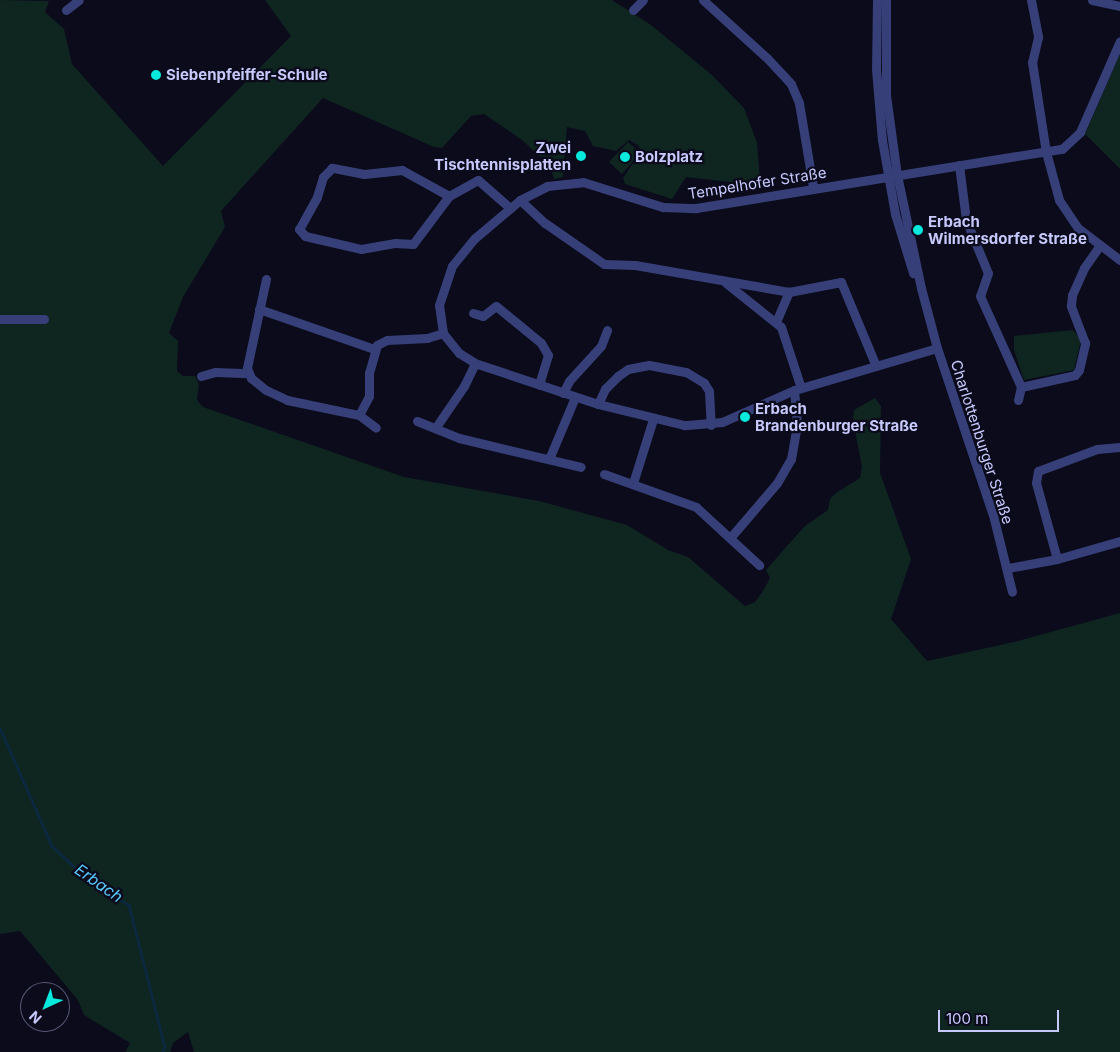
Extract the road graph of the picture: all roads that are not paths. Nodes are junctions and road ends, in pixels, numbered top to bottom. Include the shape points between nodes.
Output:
1 (79, 0) edge
2 (643, 0) edge
3 (703, 0) edge
4 (877, 0) edge
5 (886, 0) edge
6 (1031, 0) edge
7 (1092, 0) edge
8 (1120, 6) edge
9 (66, 10) dead end
10 (633, 10) dead end
11 (1120, 41) edge
12 (1046, 152) junction
13 (959, 166) junction
14 (892, 176) junction
15 (813, 187) junction
16 (449, 196) junction
17 (520, 200) junction
18 (510, 208) junction
19 (1100, 245) junction
20 (1120, 260) edge
21 (266, 279) dead end
22 (725, 282) junction
23 (789, 292) junction
24 (259, 309) junction
25 (474, 313) dead end
26 (0, 319) edge
27 (44, 319) dead end
28 (776, 322) junction
29 (608, 330) dead end
30 (443, 334) junction
31 (936, 348) junction
32 (374, 349) junction
33 (475, 363) junction
34 (876, 366) junction
35 (248, 373) junction
36 (201, 376) dead end
37 (539, 385) junction
38 (1021, 387) junction
39 (798, 389) junction
40 (563, 393) junction
41 (575, 397) junction
42 (1018, 400) dead end
43 (598, 404) junction
44 (359, 415) junction
45 (653, 419) junction
46 (417, 421) dead end
47 (712, 424) junction
48 (436, 427) junction
49 (376, 428) dead end
50 (1120, 447) edge
51 (549, 459) junction
52 (580, 467) dead end
53 (604, 474) dead end
54 (633, 483) junction
55 (730, 538) junction
56 (1120, 541) edge
57 (1057, 559) junction
58 (759, 565) dead end
59 (1008, 568) junction
60 (1012, 592) dead end

1 - 9 street
2 - 10 street
3 - 15 street via 772,62 791,84 799,103
4 - 14 street, Charlottenburger Straße via 876,69
5 - 14 street, Charlottenburger Straße via 885,78
6 - 12 street via 1038,37 1032,62
7 - 8 street
11 - 12 street, Tempelhofer Straße via 1080,132 1062,149
12 - 13 street, Tempelhofer Straße
12 - 19 street via 1059,200 1067,216
13 - 14 street, Tempelhofer Straße
13 - 38 street via 966,220 988,273 980,296
14 - 15 street, Tempelhofer Straße
14 - 31 street, Charlottenburger Straße via 904,247
15 - 17 street, Tempelhofer Straße via 716,206 677,208 648,204 583,182 547,186
16 - 16 street via 417,240 407,245 395,243 361,249 304,236 299,230 317,197 322,177 332,168 364,174 402,170
16 - 18 street via 478,180
17 - 18 street, Tempelhofer Straße
17 - 22 street via 545,224 604,264 635,265
18 - 30 street, Tempelhofer Straße via 475,238 452,266 439,305
19 - 20 street
19 - 38 street via 1084,268 1072,295 1071,306 1085,343 1079,370 1075,375
21 - 24 street
22 - 23 street
22 - 28 street
23 - 28 street
23 - 34 street via 841,282
24 - 32 street
24 - 35 street
25 - 37 street via 483,316 496,306 542,343 548,355
26 - 27 street
28 - 39 street via 784,334
29 - 40 street via 601,346 569,381
30 - 32 street via 381,341
30 - 33 street via 459,353
31 - 34 street
31 - 59 street, Charlottenburger Straße
32 - 44 street via 368,373 369,396
33 - 37 street
33 - 48 street via 464,386
34 - 39 street
35 - 36 street via 215,372
35 - 44 street via 266,390 287,400
37 - 40 street
38 - 42 street
39 - 47 street
39 - 55 street via 797,424 791,458 778,483
40 - 41 street
41 - 43 street
41 - 51 street
43 - 45 street
43 - 47 street via 605,389 618,376 628,369 649,365 686,372 704,383 709,392
44 - 49 street
45 - 47 street via 684,425
45 - 54 street
46 - 48 street
48 - 51 street via 459,438
50 - 57 street via 1097,449 1038,471 1036,483
51 - 52 street
53 - 54 street
54 - 55 street via 696,507
55 - 58 street
56 - 57 street
57 - 59 street
59 - 60 street, Charlottenburger Straße

